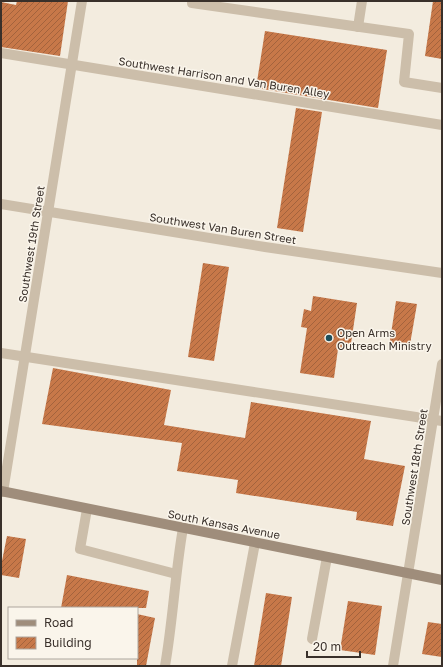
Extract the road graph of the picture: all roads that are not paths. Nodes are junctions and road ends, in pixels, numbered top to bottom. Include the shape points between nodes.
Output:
1 (82, 1) edge
2 (192, 1) edge
3 (362, 1) edge
4 (358, 27) junction
5 (1, 53) edge
6 (72, 64) junction
7 (442, 88) edge
8 (442, 125) edge
9 (1, 204) edge
10 (48, 212) junction
11 (442, 273) edge
12 (1, 353) edge
13 (25, 357) junction
14 (442, 364) edge
15 (438, 420) edge
16 (2, 492) edge
17 (87, 509) junction
18 (183, 528) junction
19 (255, 542) junction
20 (327, 557) junction
21 (408, 573) junction
22 (176, 574) junction
23 (442, 580) edge
24 (312, 639) dead end
25 (165, 666) edge
26 (232, 666) edge
27 (393, 666) edge

1 - 6 street, Southwest 19th Street
2 - 4 street
3 - 4 street
4 - 7 street via 409,34 404,82
5 - 6 street, Southwest Harrison and Van Buren Alley
6 - 8 street, Southwest Harrison and Van Buren Alley
6 - 10 street, Southwest 19th Street
9 - 10 street, Southwest Van Buren Street
10 - 11 street, Southwest Van Buren Street
10 - 13 street, Southwest 19th Street
12 - 13 street
13 - 15 street
13 - 16 street, Southwest 19th Street
14 - 15 street, Southwest 18th Street
15 - 21 street, Southwest 18th Street
16 - 17 main road, South Kansas Avenue
17 - 18 main road, South Kansas Avenue
17 - 22 street via 80,549
18 - 19 main road, South Kansas Avenue
18 - 22 street
19 - 20 main road, South Kansas Avenue
19 - 26 street
20 - 21 main road, South Kansas Avenue
20 - 24 street
21 - 23 main road, South Kansas Avenue
21 - 27 street, Southwest 18th Street
22 - 25 street via 171,634

